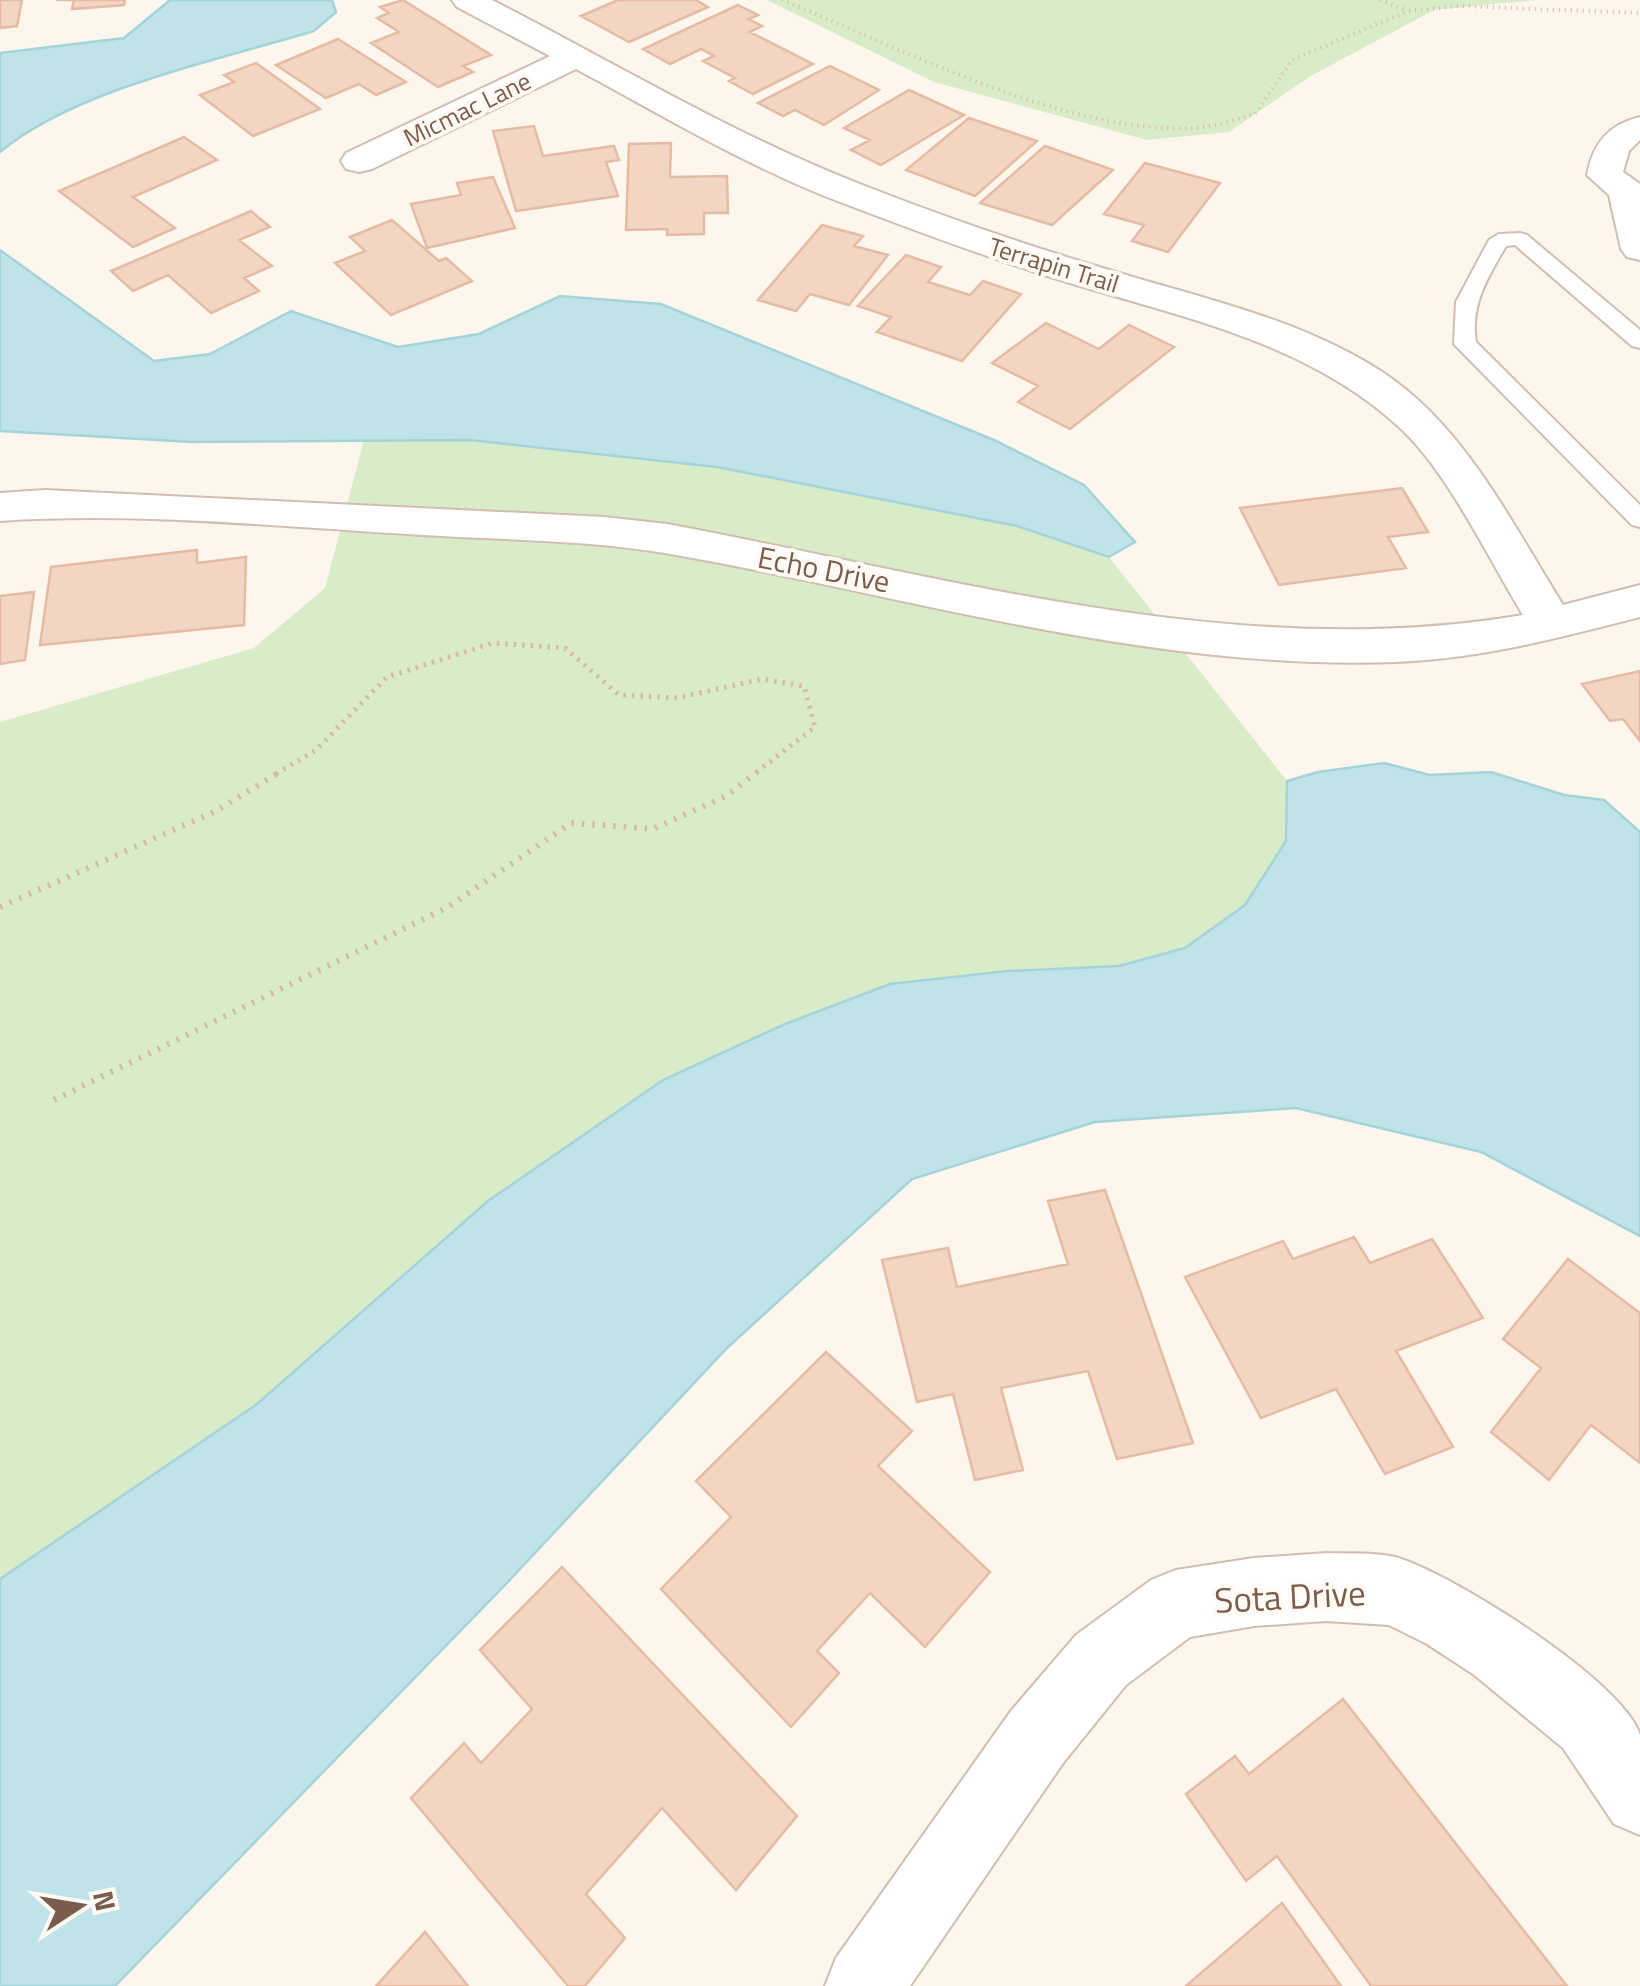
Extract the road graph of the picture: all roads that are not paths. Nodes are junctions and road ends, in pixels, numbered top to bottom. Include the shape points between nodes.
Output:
1 (468, 0) edge
2 (575, 57) junction
3 (1640, 127) edge
4 (359, 160) dead end
5 (1633, 193) edge
6 (1640, 249) edge
7 (1640, 340) edge
8 (1629, 493) edge
9 (0, 508) edge
10 (1640, 519) edge
11 (1640, 601) edge
12 (1552, 625) junction
13 (1640, 1798) edge
14 (864, 1986) edge

1 - 2 street, Terrapin Trail
2 - 4 street, Micmac Lane
2 - 12 street, Terrapin Trail via 868,200 1027,258 1268,330 1358,374 1444,451
3 - 5 street via 1621,134 1604,174
5 - 6 street
7 - 8 lane via 1520,239 1508,236 1499,240 1462,306 1465,344
8 - 10 lane
9 - 12 street, Echo Drive via 342,514 663,538 1169,635 1273,645 1377,646
11 - 12 street, Echo Drive
13 - 14 street, Sota Drive via 1588,1723 1498,1649 1393,1591 1326,1587 1176,1606 1102,1660 1037,1737

